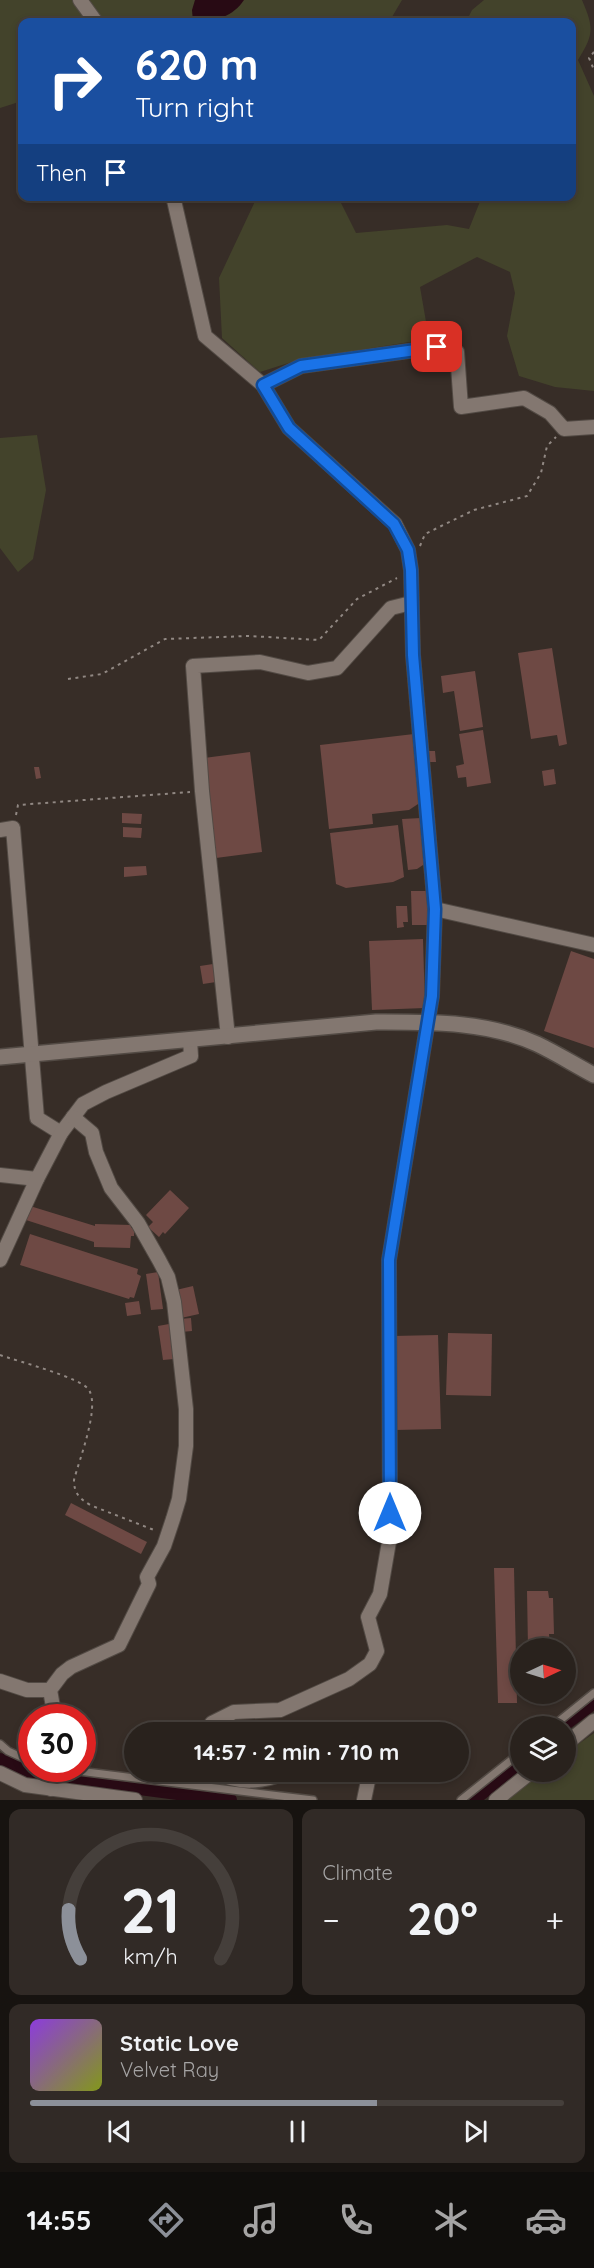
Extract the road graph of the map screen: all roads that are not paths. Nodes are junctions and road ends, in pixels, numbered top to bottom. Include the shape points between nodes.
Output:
1 (80, 0) edge
2 (93, 18) edge
3 (174, 201) edge
4 (263, 385) junction
5 (594, 427) edge
6 (411, 603) junction
7 (6, 829) edge
8 (435, 909) junction
9 (594, 945) edge
10 (429, 1022) junction
11 (228, 1037) junction
12 (189, 1040) junction
13 (33, 1054) junction
14 (0, 1057) edge
15 (594, 1075) edge
16 (73, 1117) junction
17 (61, 1133) junction
18 (0, 1175) edge
19 (37, 1179) junction
20 (0, 1260) edge
21 (0, 1682) edge
22 (50, 1690) junction
23 (594, 1693) edge
24 (52, 1704) edge
25 (565, 1716) edge
26 (594, 1721) edge
27 (214, 1722) edge
28 (576, 1736) edge
29 (0, 1744) edge
30 (18, 1756) edge
31 (510, 1761) edge
32 (0, 1773) edge
33 (96, 1774) edge
34 (52, 1782) edge
35 (368, 1782) edge
36 (518, 1782) edge
37 (51, 1789) junction
38 (110, 1798) edge
39 (135, 1800) edge
40 (313, 1800) edge
41 (364, 1800) edge
42 (461, 1800) edge
43 (496, 1800) edge

1 - 2 street
3 - 4 street via 205,336
4 - 5 street via 301,366 437,347 457,352 461,407 524,398 550,413 564,429
4 - 6 street via 289,428 394,524 408,550
6 - 8 street
6 - 11 street via 391,608 337,669 308,673 260,662 193,666
7 - 13 street
8 - 9 street
8 - 10 street
10 - 11 street via 376,1022
10 - 15 street via 488,1029 536,1043
10 - 27 street via 389,1260 390,1536 380,1594 368,1617 376,1651 370,1664 349,1679 280,1710 234,1712
11 - 12 street
12 - 13 street
12 - 16 street via 191,1056 106,1092 83,1104
13 - 14 street
13 - 17 street via 37,1118
16 - 17 street
16 - 22 street via 92,1133 111,1188 144,1233 168,1277 187,1430 178,1499 164,1546 119,1645 71,1667
17 - 19 street
18 - 19 street
19 - 20 street
21 - 22 street via 20,1689
22 - 24 street
23 - 25 lane
26 - 28 street
29 - 30 lane
31 - 42 lane
32 - 37 street via 25,1785
33 - 40 lane
34 - 37 street
35 - 41 street
36 - 43 street
37 - 38 street
38 - 39 street

